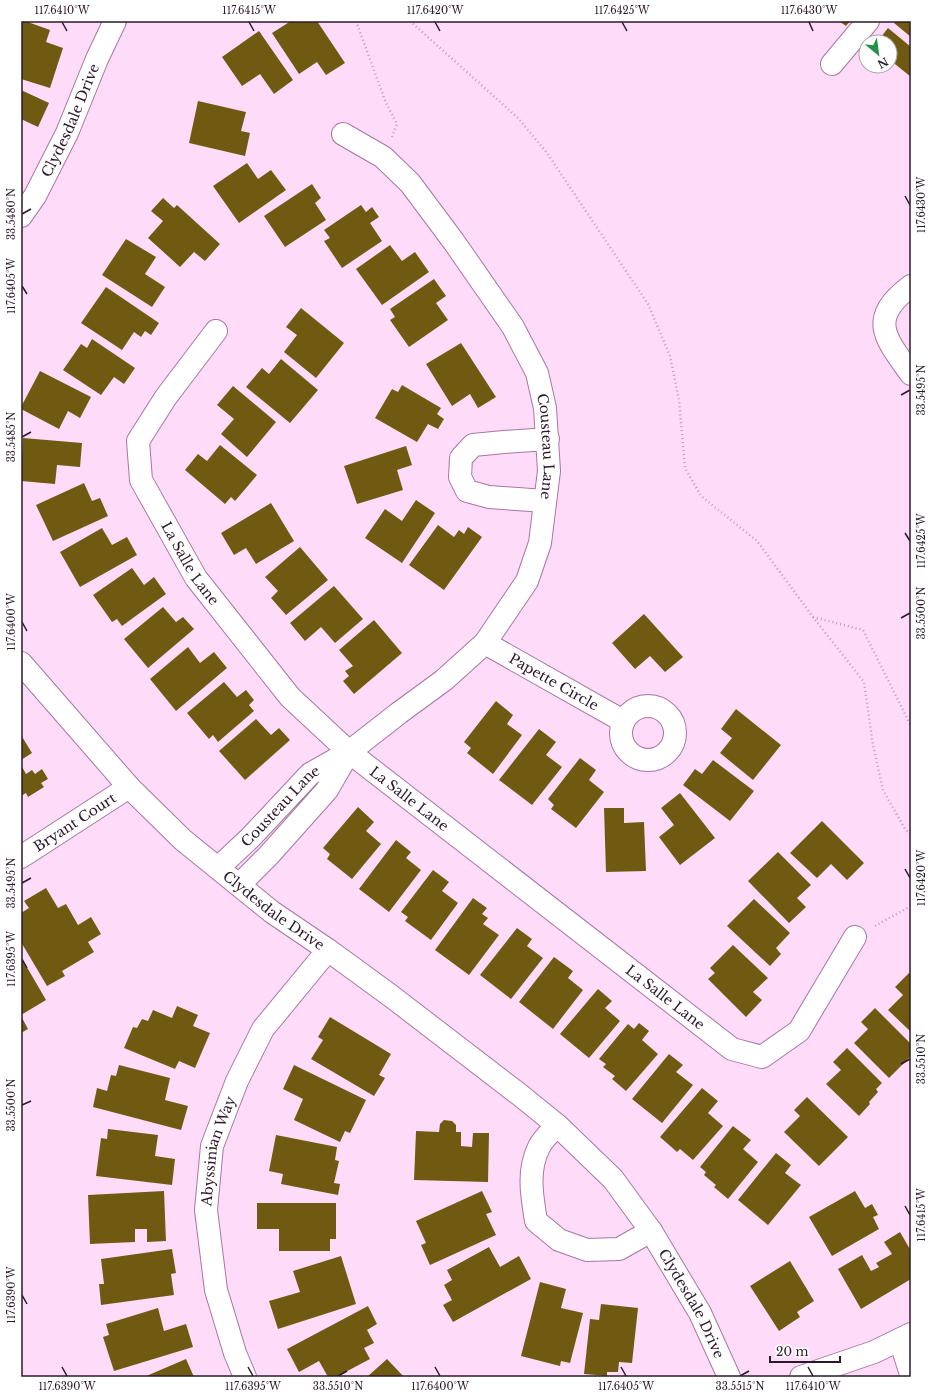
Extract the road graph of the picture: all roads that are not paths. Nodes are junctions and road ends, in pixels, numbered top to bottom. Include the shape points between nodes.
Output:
1 (115, 21) edge
2 (868, 21) edge
3 (832, 64) dead end
4 (343, 134) dead end
5 (21, 216) edge
6 (911, 286) edge
7 (216, 332) dead end
8 (911, 374) edge
9 (548, 439) junction
10 (545, 501) junction
11 (485, 644) junction
12 (21, 663) edge
13 (623, 721) dead end
14 (349, 752) junction
15 (129, 787) junction
16 (21, 857) edge
17 (218, 868) junction
18 (239, 885) junction
19 (856, 937) road end
20 (328, 950) junction
21 (557, 1125) junction
22 (651, 1231) junction
23 (905, 1337) edge
24 (911, 1374) edge
25 (245, 1377) edge
26 (729, 1377) edge
27 (802, 1377) edge

1 - 5 street, Clydesdale Drive via 67,133 35,196
2 - 3 street
4 - 9 street, Cousteau Lane via 383,157 410,183 513,326 537,373 545,408
6 - 8 street via 888,307 883,324 890,344
7 - 14 street, La Salle Lane via 166,397 138,441 142,480 196,578 290,697
9 - 10 street, Cousteau Lane via 549,471
9 - 10 street via 473,445 461,458 460,477 467,491 488,497
10 - 11 street, Cousteau Lane via 540,543 526,581
11 - 13 street, Papette Circle
11 - 14 street, Cousteau Lane via 444,680
12 - 15 street, Clydesdale Drive
14 - 17 street, Cousteau Lane via 310,774
14 - 18 street, Cousteau Lane via 327,790
14 - 19 street, La Salle Lane via 732,1049 762,1057 799,1031
15 - 16 street, Bryant Court
15 - 17 street, Clydesdale Drive via 183,840
17 - 18 street, Clydesdale Drive
18 - 20 street, Clydesdale Drive via 272,912
20 - 21 street, Clydesdale Drive
20 - 25 street, Abyssinian Way via 263,1029 237,1081 212,1146 206,1210 216,1290 234,1353
21 - 22 street, Clydesdale Drive via 612,1179
21 - 22 street via 539,1146 531,1166 531,1195 536,1221 559,1240 587,1250 619,1249
22 - 26 street, Clydesdale Drive via 700,1313
23 - 24 street
23 - 27 street via 874,1352

